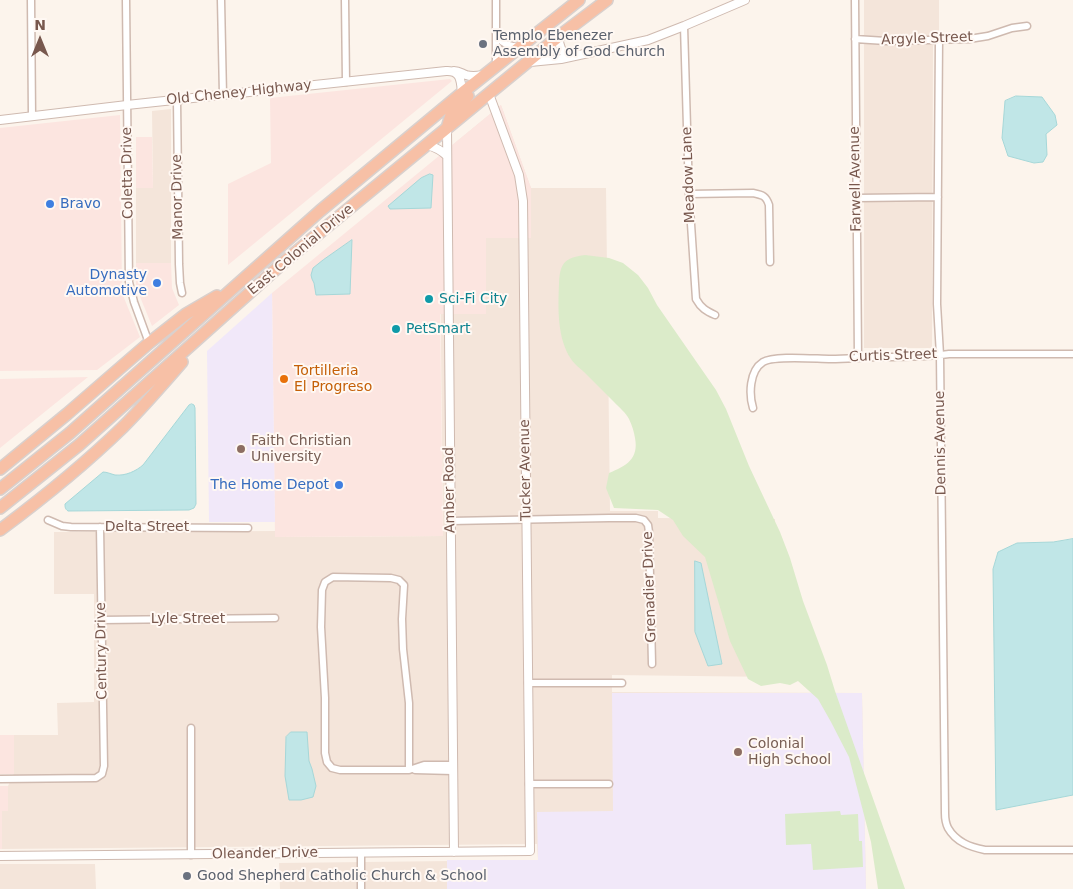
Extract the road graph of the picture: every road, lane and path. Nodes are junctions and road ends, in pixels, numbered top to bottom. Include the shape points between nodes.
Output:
1 (31, 0) edge
2 (126, 0) edge
3 (221, 0) edge
4 (345, 0) edge
5 (496, 0) edge
6 (579, 0) edge
7 (745, 0) edge
8 (855, 0) edge
9 (606, 1) edge
10 (684, 26) junction
11 (1027, 26) dead end
12 (496, 33) junction
13 (558, 38) junction
14 (855, 39) junction
15 (939, 40) junction
16 (520, 47) junction
17 (569, 57) junction
18 (528, 62) junction
19 (452, 70) junction
20 (490, 71) junction
21 (346, 82) junction
22 (462, 93) junction
23 (489, 94) junction
24 (222, 95) junction
25 (177, 100) junction
26 (127, 105) junction
27 (32, 116) junction
28 (0, 120) edge
29 (447, 129) junction
30 (417, 131) junction
31 (427, 145) junction
32 (447, 156) junction
33 (689, 194) junction
34 (365, 196) junction
35 (938, 197) junction
36 (857, 198) junction
37 (320, 211) junction
38 (285, 261) junction
39 (770, 262) dead end
40 (240, 282) junction
41 (182, 294) dead end
42 (715, 315) dead end
43 (207, 332) junction
44 (150, 343) junction
45 (1073, 354) edge
46 (940, 355) junction
47 (858, 357) junction
48 (754, 408) dead end
49 (0, 468) edge
50 (0, 489) edge
51 (0, 508) edge
52 (48, 520) dead end
53 (526, 520) junction
54 (450, 521) junction
55 (3, 526) edge
56 (100, 527) junction
57 (248, 528) dead end
58 (274, 618) dead end
59 (101, 620) junction
60 (652, 664) dead end
61 (528, 683) junction
62 (622, 683) dead end
63 (191, 728) dead end
64 (453, 768) junction
65 (408, 770) junction
66 (0, 779) edge
67 (529, 784) junction
68 (609, 784) dead end
69 (1073, 850) edge
70 (530, 851) joint
71 (454, 852) junction
72 (361, 854) junction
73 (191, 855) junction
74 (0, 856) edge
75 (361, 889) edge

1 - 27 street
2 - 26 street, Coletta Drive
3 - 24 street
4 - 21 street
5 - 12 street
6 - 16 highway, East Colonial Drive
7 - 10 street
8 - 14 street, Farwell Avenue
9 - 13 highway, East Colonial Drive
10 - 17 street via 648,40
10 - 33 street, Meadow Lane
11 - 15 street, Argyle Street via 988,36
12 - 16 street via 505,44
12 - 20 street
13 - 17 street via 562,53
13 - 18 highway, East Colonial Drive
14 - 15 street, Argyle Street
14 - 36 street, Farwell Avenue
15 - 35 street, Dennis Avenue
16 - 20 highway, East Colonial Drive
17 - 18 street
18 - 23 highway, East Colonial Drive
19 - 20 street, Old Cheney Highway via 474,76
19 - 21 street, Old Cheney Highway
19 - 22 street via 458,74
20 - 22 highway, East Colonial Drive
20 - 29 highway via 451,115
21 - 24 street, Old Cheney Highway
22 - 30 highway, East Colonial Drive
23 - 29 highway, East Colonial Drive
23 - 53 street, Tucker Avenue via 519,175 523,201
24 - 25 street, Old Cheney Highway
25 - 26 street, Old Cheney Highway
25 - 41 street, Manor Drive
26 - 27 street, Old Cheney Highway
26 - 44 street, Coletta Drive via 129,282
27 - 28 street, Old Cheney Highway
29 - 31 highway, East Colonial Drive
29 - 32 street, Amber Road
30 - 34 highway via 410,148 366,188
30 - 37 highway, East Colonial Drive
31 - 32 street
31 - 34 highway, East Colonial Drive
32 - 54 street, Amber Road
33 - 39 street via 753,193 767,199
33 - 42 street, Meadow Lane via 696,299 705,311
34 - 38 highway, East Colonial Drive
35 - 36 street
35 - 46 street, Dennis Avenue
36 - 47 street, Farwell Avenue
37 - 38 highway
37 - 40 highway, East Colonial Drive
38 - 43 highway, East Colonial Drive
40 - 44 highway via 186,314
40 - 50 highway, East Colonial Drive via 70,433
43 - 51 highway, East Colonial Drive via 79,445
43 - 55 highway via 124,426
44 - 49 highway
45 - 46 street, Curtis Street
46 - 47 street, Curtis Street
46 - 69 street, Dennis Avenue via 947,827 960,842 972,848
47 - 48 street, Curtis Street via 787,358 761,363 751,383
52 - 56 street, Delta Street via 62,526
53 - 54 street
53 - 60 street, Grenadier Drive via 644,520 649,532
53 - 61 street, Tucker Avenue
54 - 64 street, Amber Road
56 - 57 street, Delta Street
56 - 59 street, Century Drive
58 - 59 street, Lyle Street
59 - 66 street, Century Drive via 102,774 96,778
61 - 62 street
61 - 67 street, Tucker Avenue
63 - 73 street
64 - 65 street
64 - 71 street, Amber Road
65 - 65 street via 340,770 332,768 328,762 325,753 321,627 322,590 325,582 333,577 391,578 404,586
67 - 68 street
67 - 70 street, Tucker Avenue
70 - 71 street, Oleander Drive
71 - 72 street, Oleander Drive
72 - 73 street, Oleander Drive
72 - 75 street
73 - 74 street, Oleander Drive

